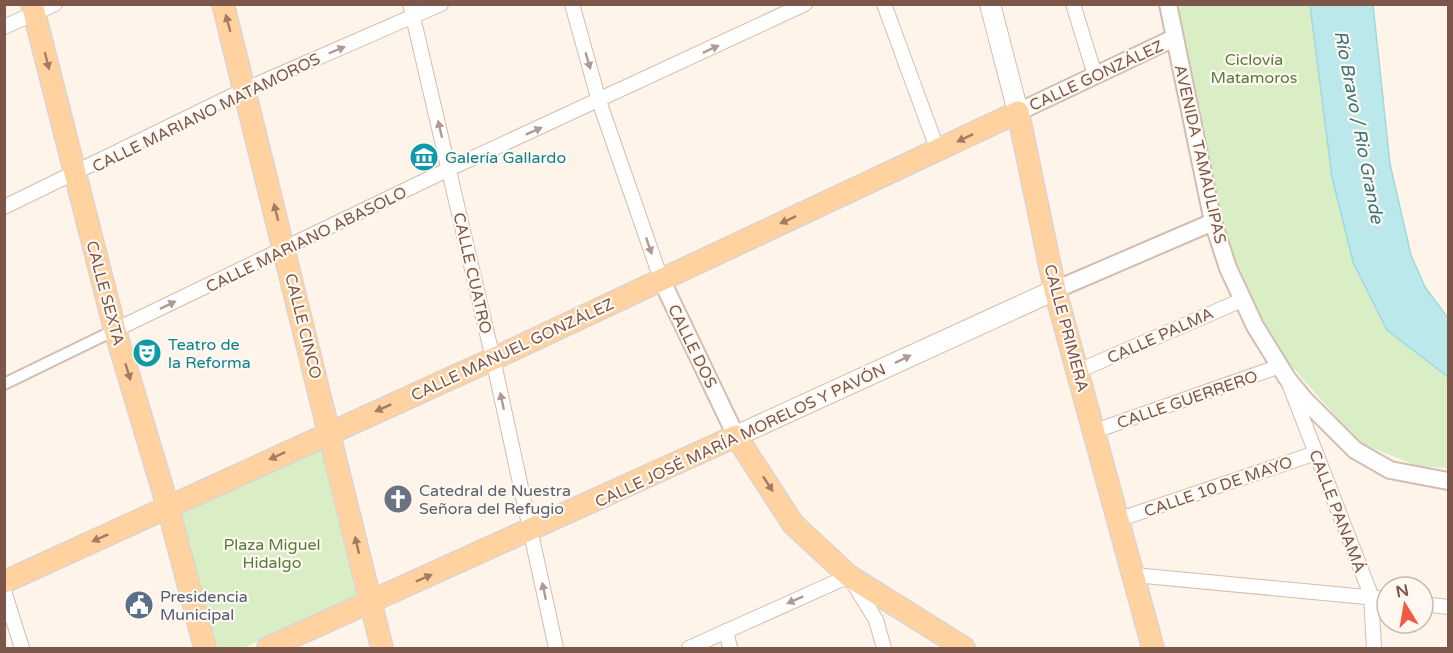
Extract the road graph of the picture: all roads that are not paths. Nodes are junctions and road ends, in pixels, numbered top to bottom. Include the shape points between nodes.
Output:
1 (55, 4) edge
2 (223, 4) edge
3 (441, 4) edge
4 (572, 4) edge
5 (805, 4) edge
6 (884, 4) edge
7 (990, 4) edge
8 (1073, 4) edge
9 (1168, 4) edge
10 (33, 9) edge
11 (412, 11) edge
12 (4, 27) edge
13 (1174, 38) junction
14 (1095, 75) junction
15 (246, 89) junction
16 (599, 101) junction
17 (1018, 112) junction
18 (938, 151) junction
19 (449, 169) junction
20 (76, 174) junction
21 (4, 207) edge
22 (1213, 222) junction
23 (285, 249) junction
24 (661, 279) junction
25 (1055, 290) junction
26 (1242, 300) junction
27 (116, 330) junction
28 (493, 359) junction
29 (1078, 371) junction
30 (1284, 372) junction
31 (4, 384) edge
32 (1095, 431) junction
33 (330, 432) junction
34 (736, 436) junction
35 (1316, 453) junction
36 (1449, 481) edge
37 (168, 507) junction
38 (1120, 519) junction
39 (531, 530) junction
40 (1134, 575) junction
41 (849, 576) junction
42 (4, 582) edge
43 (4, 591) edge
44 (1371, 595) junction
45 (1375, 596) edge
46 (370, 602) junction
47 (726, 632) junction
48 (22, 648) edge
49 (205, 648) edge
50 (268, 648) edge
51 (382, 648) edge
52 (556, 648) edge
53 (689, 648) edge
54 (730, 648) edge
55 (884, 648) edge
56 (964, 648) edge
57 (1153, 648) edge
58 (1374, 648) edge

1 - 10 street
15 -> 2 main road, CALLE CINCO
3 - 11 street, CALLE MARIANO MATAMOROS
4 -> 16 street, CALLE DOS
16 -> 5 street, CALLE MARIANO ABASOLO
6 - 18 street
7 - 17 main road, CALLE PRIMERA
8 - 14 street
9 - 13 street, AVENIDA TAMAULIPAS
10 - 12 street
10 -> 20 main road, CALLE SEXTA
15 -> 11 street, CALLE MARIANO MATAMOROS
19 -> 11 street, CALLE CUATRO
13 - 14 street, CALLE GONZÁLEZ
13 - 22 street, AVENIDA TAMAULIPAS
14 - 17 street, CALLE GONZÁLEZ
15 - 20 street, CALLE MARIANO MATAMOROS
23 -> 15 main road, CALLE CINCO
19 -> 16 street, CALLE MARIANO ABASOLO
16 -> 24 street, CALLE DOS
17 -> 18 main road, CALLE MANUEL GONZÁLEZ
17 - 25 main road, CALLE PRIMERA
18 -> 24 main road, CALLE MANUEL GONZÁLEZ
19 - 23 street, CALLE MARIANO ABASOLO
19 - 28 street, CALLE CUATRO
20 - 21 street, CALLE MARIANO MATAMOROS
20 - 27 main road, CALLE SEXTA
22 - 25 street, CALLE JOSÉ MARÍA MORELOS Y PAVÓN
22 - 26 street, AVENIDA TAMAULIPAS
27 -> 23 street, CALLE MARIANO ABASOLO
23 - 33 main road, CALLE CINCO
24 - 28 main road, CALLE MANUEL GONZÁLEZ
24 - 34 street, CALLE DOS
25 - 29 main road, CALLE PRIMERA
34 -> 25 main road, CALLE JOSÉ MARÍA MORELOS Y PAVÓN
26 - 29 street, CALLE PALMA
26 - 30 street, AVENIDA TAMAULIPAS
27 - 31 street, CALLE MARIANO ABASOLO
27 -> 37 main road, CALLE SEXTA
28 -> 33 main road, CALLE MANUEL GONZÁLEZ
39 -> 28 street, CALLE CUATRO
29 - 32 main road, CALLE PRIMERA
30 - 32 street, CALLE GUERRERO
30 - 35 street, CALLE PANAMÁ
30 - 36 street, AVENIDA TAMAULIPAS via 1318,415 1355,450 1390,470
32 - 38 main road, CALLE PRIMERA
33 -> 37 main road, CALLE MANUEL GONZÁLEZ
46 -> 33 main road, CALLE CINCO
34 - 39 main road, CALLE JOSÉ MARÍA MORELOS Y PAVÓN
34 -> 41 main road, CALLE DOS via 793,524
35 - 38 street, CALLE 10 DE MAYO
35 - 44 street, CALLE PANAMÁ
37 -> 42 main road, CALLE MANUEL GONZÁLEZ
37 - 49 main road, CALLE SEXTA
38 - 40 main road, CALLE PRIMERA
46 -> 39 main road, CALLE JOSÉ MARÍA MORELOS Y PAVÓN
52 -> 39 street, CALLE CUATRO
40 - 44 street
40 - 57 main road, CALLE PRIMERA
41 -> 47 street
41 - 55 street, CALLE DOS via 876,620
41 - 56 main road
43 - 48 street
44 - 45 street
44 - 58 street, CALLE PANAMÁ
46 - 50 main road, CALLE JOSÉ MARÍA MORELOS Y PAVÓN
46 - 51 main road, CALLE CINCO
47 - 53 street
47 - 54 street

